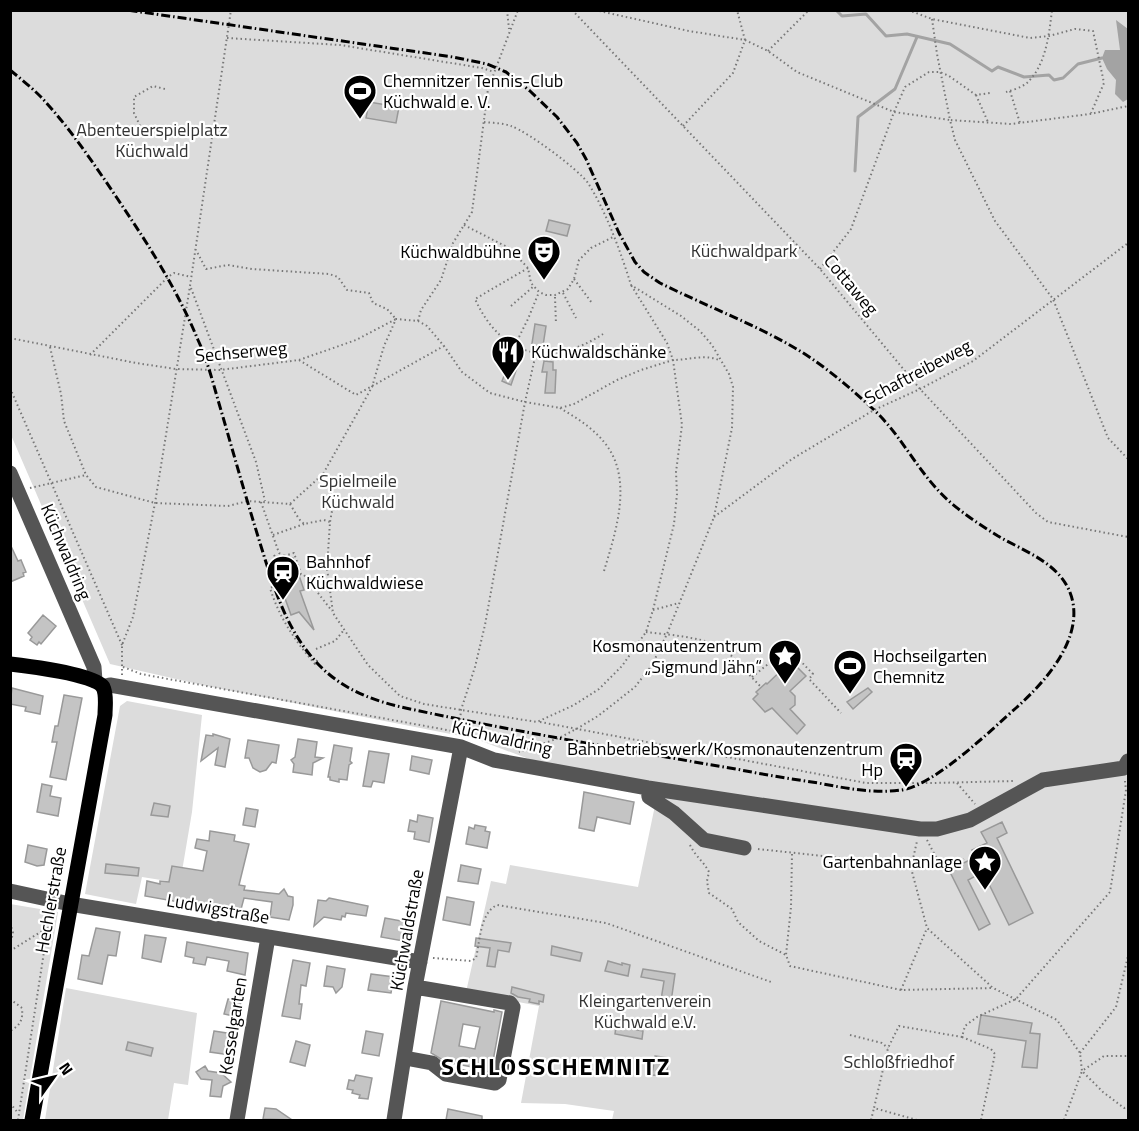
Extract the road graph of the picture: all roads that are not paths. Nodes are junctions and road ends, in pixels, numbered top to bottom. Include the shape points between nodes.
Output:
1 (10, 473) edge
2 (10, 664) edge
3 (99, 684) junction
4 (460, 739) junction
5 (1126, 764) edge
6 (648, 788) junction
7 (744, 848) road end
8 (10, 891) edge
9 (70, 904) junction
10 (268, 937) junction
11 (421, 960) junction
12 (416, 987) junction
13 (405, 1058) junction
14 (25, 1117) edge
15 (237, 1120) edge
16 (394, 1120) edge

1 - 3 street, Küchwaldring
2 - 3 main road via 86,677
3 - 4 street, Küchwaldring
3 - 9 main road, Hechlerstraße via 105,694 105,715
4 - 6 street, Küchwaldring via 494,760
4 - 11 street, Küchwaldstraße
5 - 6 street, Küchwaldring via 1043,780 981,815 955,825 923,829
6 - 7 street via 650,797 704,840
8 - 9 street, Ludwigstraße
9 - 10 street, Ludwigstraße
9 - 14 main road, Hechlerstraße
10 - 11 street, Ludwigstraße
10 - 15 street, Kesselgarten
11 - 12 street, Küchwaldstraße
12 - 13 street, Küchwaldstraße
12 - 13 street via 513,1007 499,1080 495,1083 446,1074 432,1064
13 - 16 street, Küchwaldstraße

